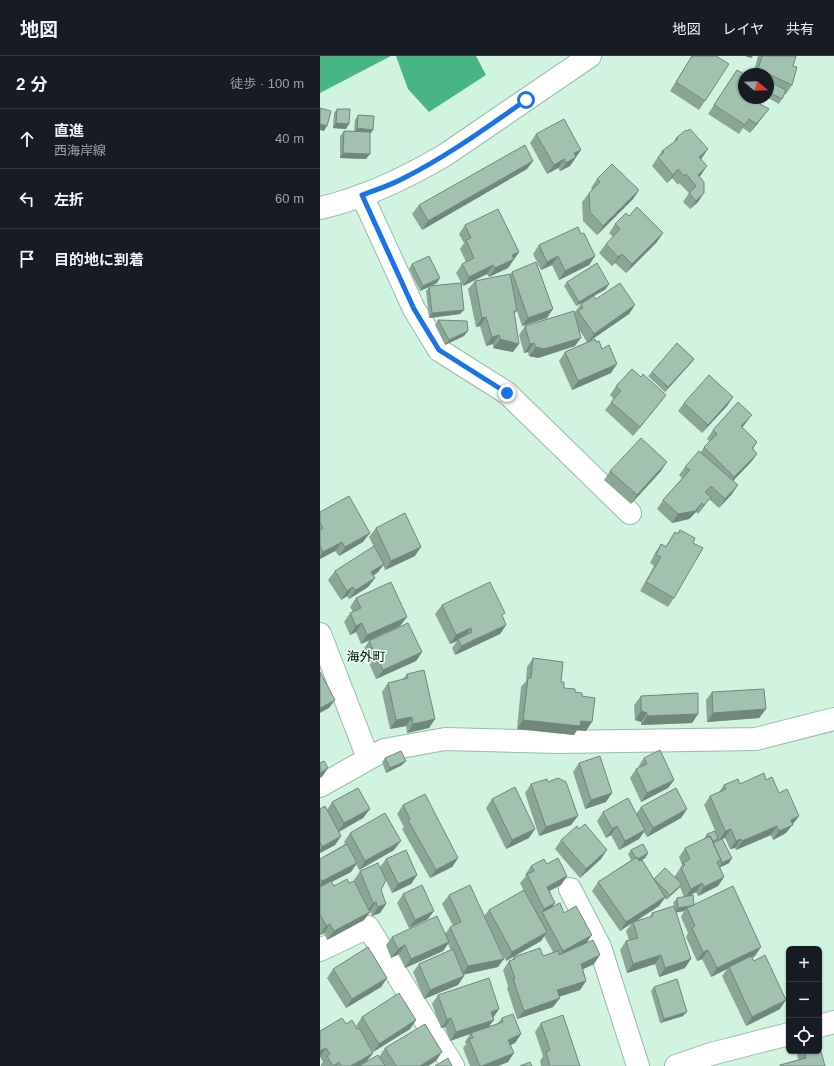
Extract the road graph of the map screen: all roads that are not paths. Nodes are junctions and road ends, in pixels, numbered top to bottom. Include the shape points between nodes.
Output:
1 (590, 56) edge
2 (362, 195) junction
3 (320, 208) edge
4 (630, 514) dead end
5 (320, 634) edge
6 (834, 719) edge
7 (368, 758) junction
8 (320, 786) edge
9 (570, 889) dead end
10 (320, 950) edge
11 (834, 1022) edge
12 (822, 1025) edge
13 (786, 1035) edge
14 (453, 1066) edge
15 (638, 1066) edge
16 (676, 1066) edge

1 - 2 street via 445,155 400,180
2 - 3 street
2 - 4 street via 414,309 439,350 507,393
5 - 7 street
6 - 7 street via 756,739 559,742 445,739 384,750
7 - 8 street
9 - 15 street via 600,947
10 - 14 street via 368,927
11 - 12 street
13 - 16 street

